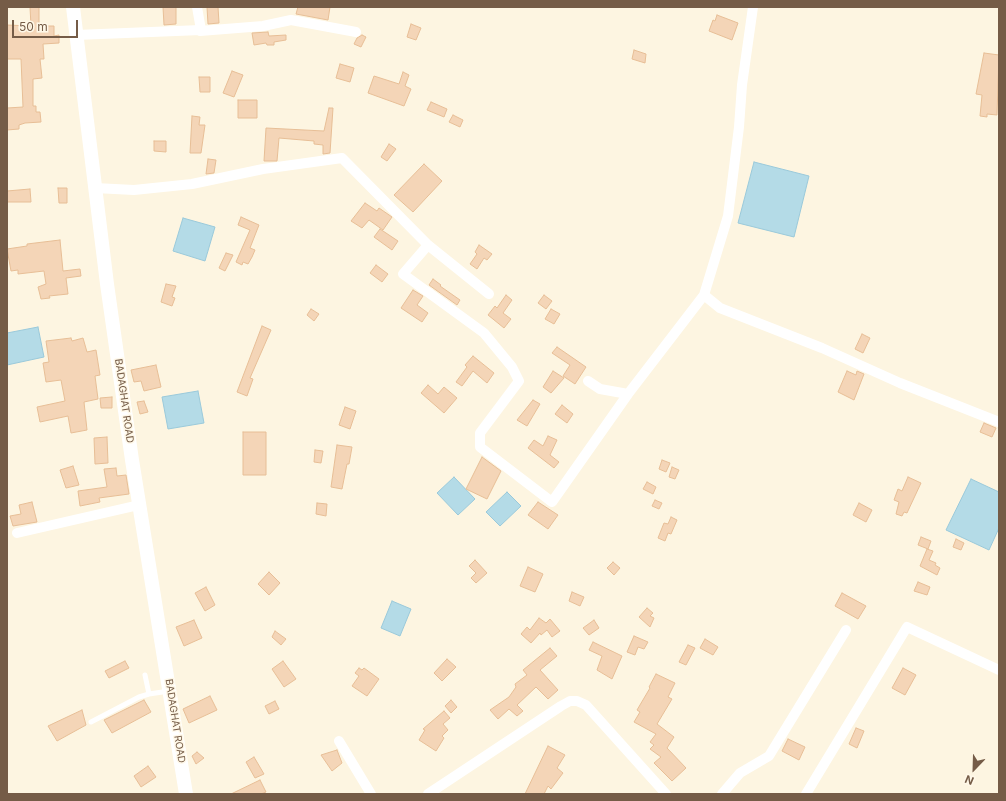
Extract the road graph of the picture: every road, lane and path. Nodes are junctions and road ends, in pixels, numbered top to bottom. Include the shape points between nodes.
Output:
1 (72, 7) edge
2 (197, 7) edge
3 (754, 7) edge
4 (200, 31) junction
5 (356, 32) dead end
6 (76, 35) junction
7 (95, 188) junction
8 (428, 245) junction
9 (489, 294) dead end
10 (704, 295) junction
11 (588, 381) dead end
12 (628, 394) junction
13 (999, 422) edge
14 (139, 505) junction
15 (17, 533) dead end
16 (846, 630) dead end
17 (999, 670) edge
18 (145, 675) dead end
19 (170, 691) junction
20 (149, 694) junction
21 (91, 722) dead end
22 (339, 741) dead end
23 (186, 794) edge
24 (371, 794) edge
25 (428, 794) edge
26 (666, 794) edge
27 (722, 794) edge
28 (806, 794) edge

1 - 6 main road, BADAGHAT ROAD
2 - 4 street
3 - 10 street via 742,85 728,216
4 - 5 street via 263,26 291,20
4 - 6 street
6 - 7 main road, BADAGHAT ROAD
7 - 8 street via 134,190 192,184 263,169 342,158
7 - 14 main road, BADAGHAT ROAD
8 - 9 street
8 - 12 street via 403,274 484,333 512,367 519,381 480,433 480,447 552,502
10 - 12 street
10 - 13 street via 720,308
11 - 12 street via 600,389
14 - 15 street
14 - 19 main road, BADAGHAT ROAD
16 - 27 street via 769,756 740,773
17 - 28 street via 907,628
18 - 20 lane
19 - 20 lane
19 - 23 main road, BADAGHAT ROAD
20 - 21 lane
22 - 24 street
25 - 26 street via 562,706 577,700 586,705

